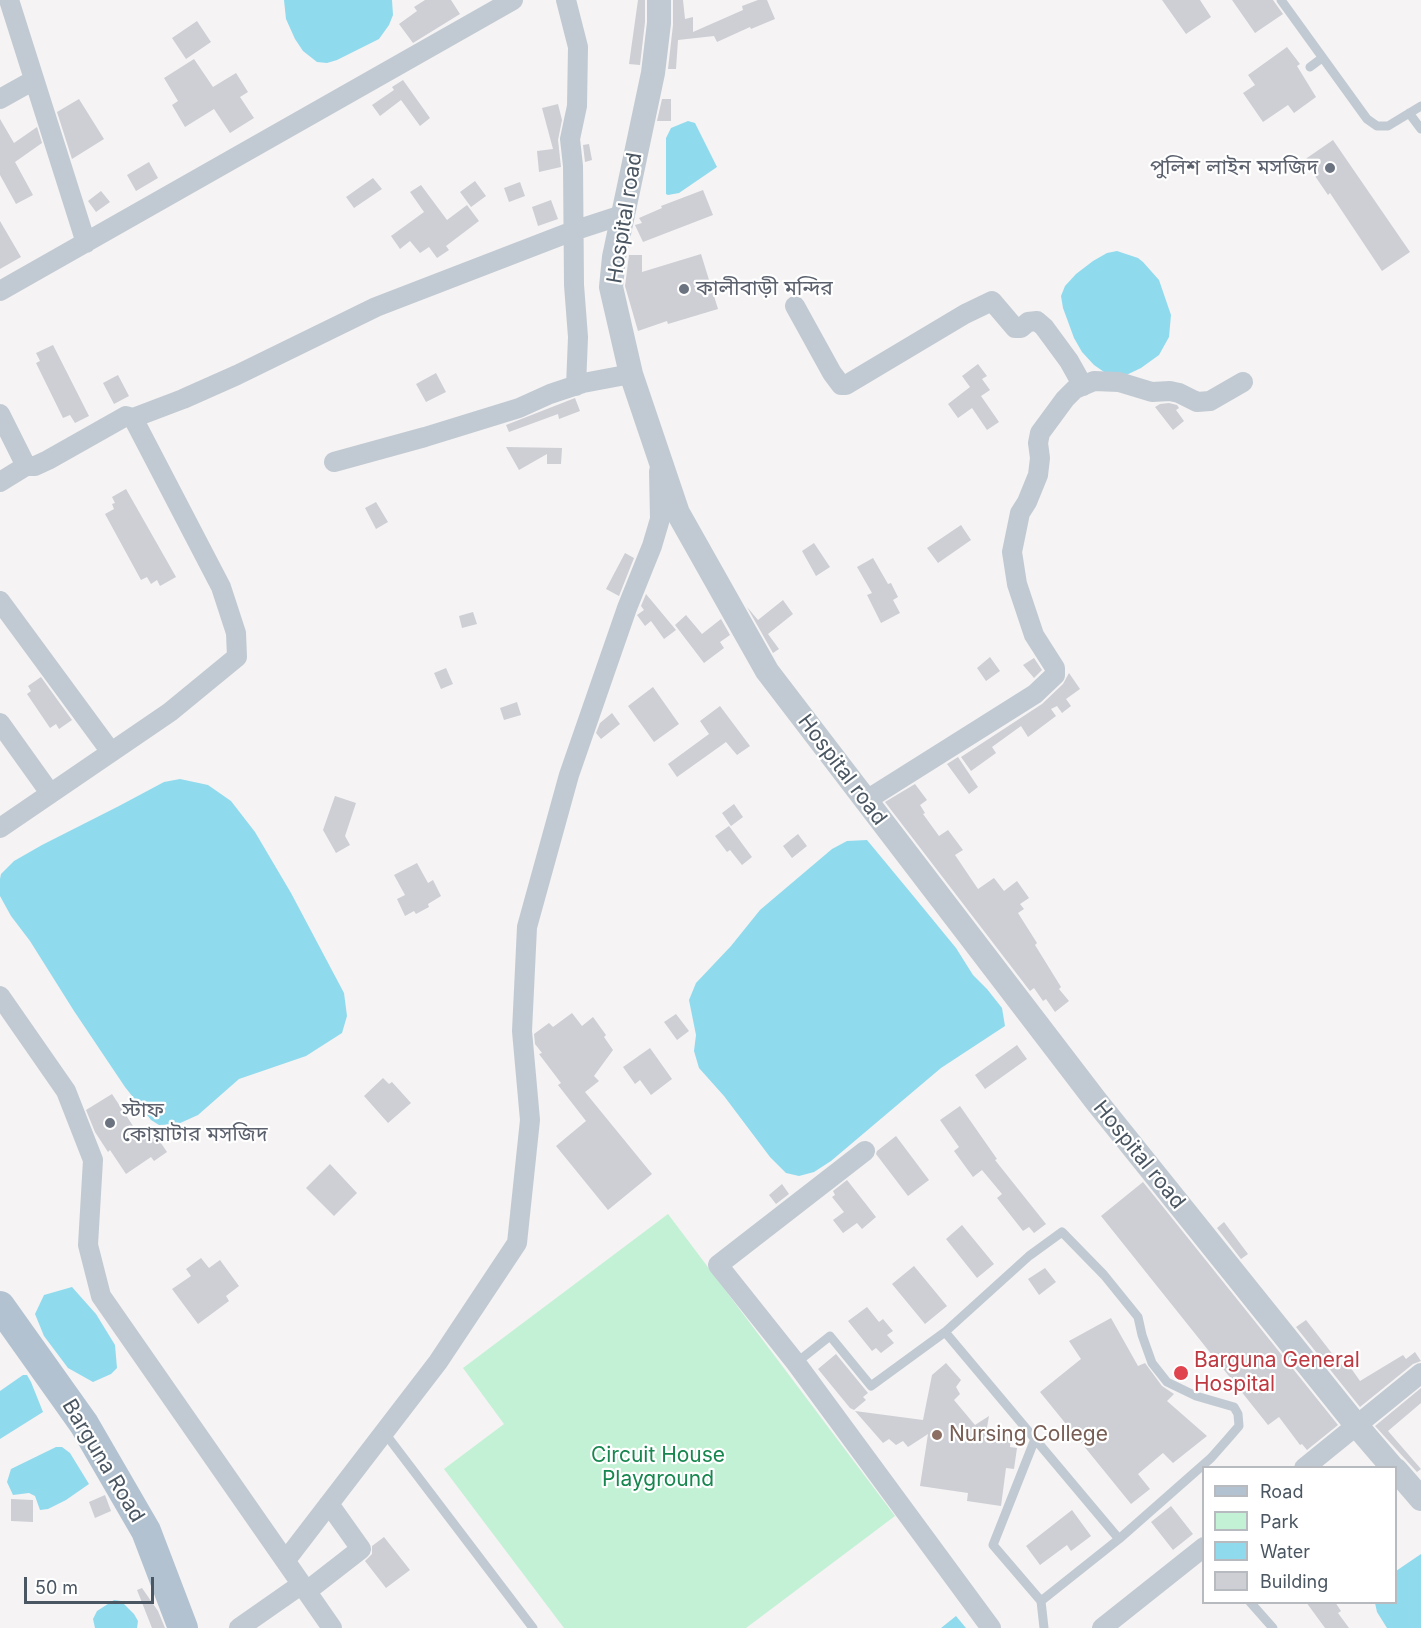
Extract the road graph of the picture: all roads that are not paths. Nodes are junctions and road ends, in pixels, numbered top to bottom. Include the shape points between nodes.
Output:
1 (9, 0) edge
2 (513, 0) edge
3 (566, 0) edge
4 (659, 0) edge
5 (1281, 0) edge
6 (1322, 58) junction
7 (1310, 67) dead end
8 (34, 80) junction
9 (0, 99) edge
10 (1421, 106) edge
11 (1409, 113) junction
12 (1421, 129) edge
13 (622, 215) junction
14 (573, 231) junction
15 (86, 243) junction
16 (0, 291) edge
17 (795, 306) dead end
18 (626, 375) junction
19 (1243, 381) dead end
20 (580, 384) junction
21 (1083, 386) junction
22 (0, 414) edge
23 (133, 418) junction
24 (658, 453) junction
25 (334, 462) dead end
26 (26, 466) junction
27 (0, 482) edge
28 (0, 601) edge
29 (0, 723) edge
30 (111, 752) junction
31 (50, 793) junction
32 (865, 801) junction
33 (2, 821) edge
34 (0, 996) edge
35 (865, 1151) dead end
36 (0, 1306) edge
37 (945, 1332) junction
38 (796, 1363) junction
39 (1421, 1373) edge
40 (1357, 1426) junction
41 (384, 1432) junction
42 (1035, 1439) junction
43 (1305, 1466) edge
44 (1391, 1466) edge
45 (1397, 1472) edge
46 (1421, 1499) edge
47 (329, 1504) junction
48 (1119, 1539) junction
49 (1202, 1550) edge
50 (286, 1560) junction
51 (304, 1587) junction
52 (1041, 1600) junction
53 (1252, 1604) edge
54 (183, 1628) edge
55 (239, 1628) edge
56 (332, 1628) edge
57 (533, 1628) edge
58 (991, 1628) edge
59 (1044, 1628) edge
60 (1102, 1628) edge
61 (1274, 1628) edge

1 - 8 street
2 - 15 street
3 - 14 street via 578,47 577,106 570,139
4 - 13 street, Hospital road via 652,73
5 - 6 lane
6 - 7 lane
6 - 11 lane via 1367,119 1377,126 1388,126
8 - 9 street
8 - 15 street
10 - 11 lane
11 - 12 lane
13 - 14 street
13 - 18 street, Hospital road via 611,287
14 - 20 street
14 - 23 street via 376,307 237,375
15 - 16 street
17 - 21 street via 841,385 992,301 1016,328 1037,321 1044,327
18 - 20 street
18 - 24 street, Hospital road
19 - 21 street via 1220,397 1204,402 1179,393 1152,393 1119,382 1094,381
20 - 25 street via 509,411
21 - 32 street via 1065,399 1040,433 1038,475 1020,513 1012,552 1017,584 1034,635 1055,668 1055,675 1035,693
22 - 26 street
23 - 26 street via 126,416 48,460
23 - 30 street via 221,587 236,633 237,657 170,712
24 - 32 street, Hospital road via 678,513 767,671
24 - 41 street via 660,519 569,775 527,927 522,1031 530,1120 518,1243 438,1362
26 - 27 street
28 - 30 street
29 - 31 street
30 - 31 street
31 - 33 street
32 - 40 street, Hospital road via 1096,1101
34 - 50 street via 66,1091 93,1160 88,1245 101,1296
35 - 38 street via 718,1265
36 - 54 main road, Barguna Road via 84,1424 146,1531
37 - 38 lane via 871,1386 830,1336
37 - 42 lane
37 - 48 lane via 1029,1256 1062,1232 1138,1317 1152,1363 1167,1382 1234,1407 1239,1426 1226,1441
38 - 58 street
39 - 40 street
40 - 43 street
40 - 44 street, Hospital road
41 - 47 street
41 - 57 lane
42 - 48 lane
42 - 52 lane via 993,1545
45 - 46 street, Hospital road
47 - 50 street
47 - 51 street via 361,1549
48 - 52 lane
49 - 60 street
50 - 51 street
51 - 55 street
51 - 56 street
52 - 59 lane
53 - 61 lane

